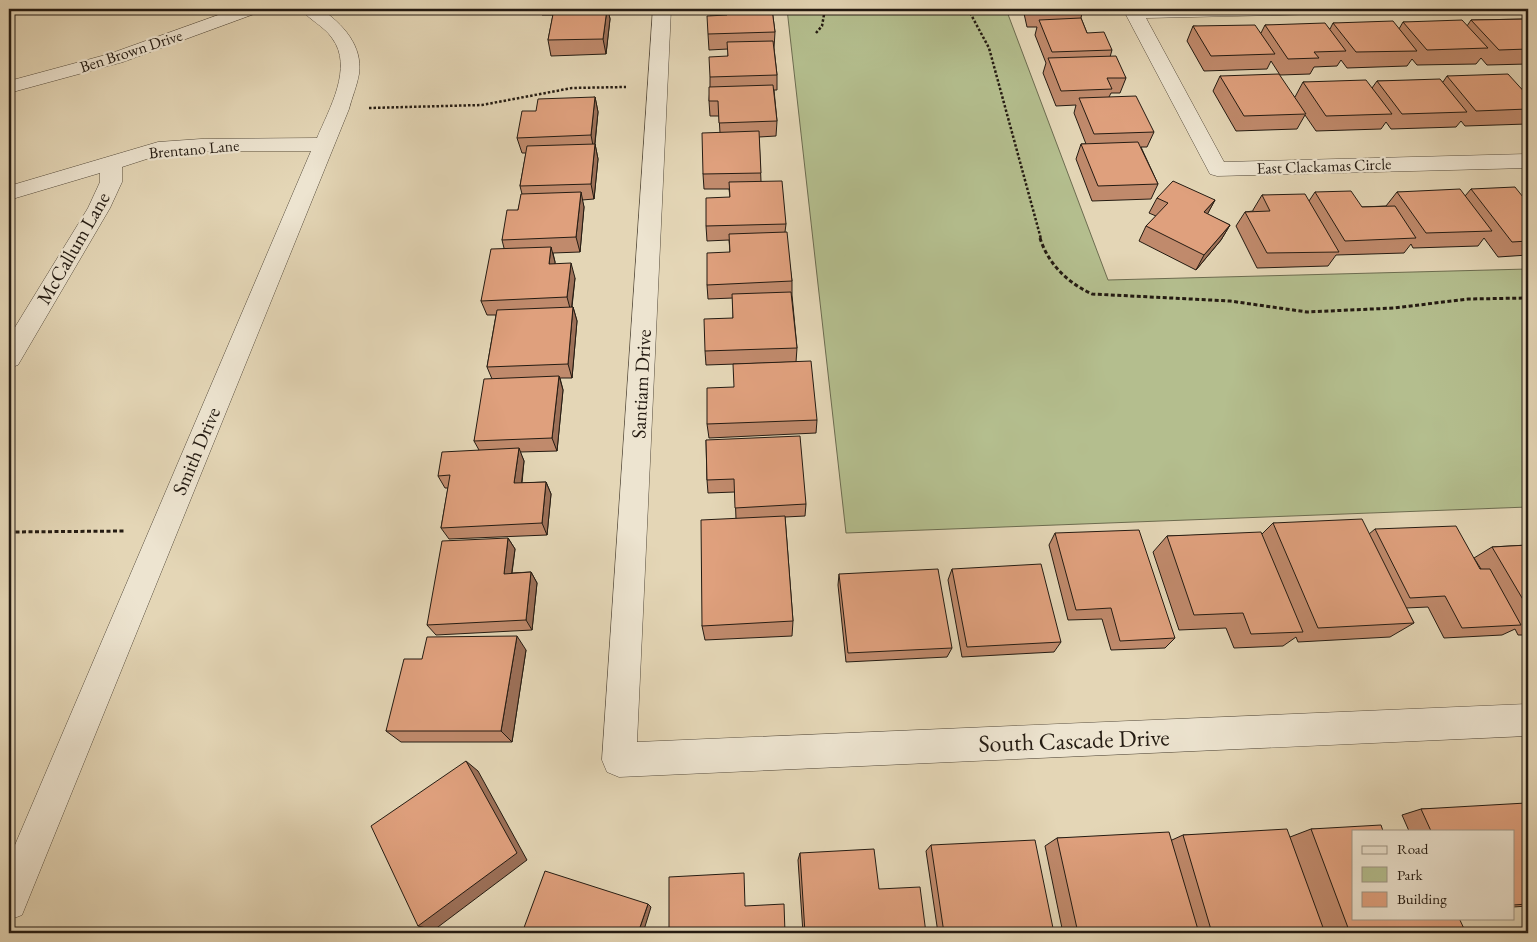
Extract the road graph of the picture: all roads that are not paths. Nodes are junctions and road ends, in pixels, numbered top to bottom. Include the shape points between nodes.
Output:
1 (251, 9) edge
2 (310, 9) edge
3 (662, 9) edge
4 (1322, 9) edge
5 (9, 87) edge
6 (324, 144) junction
7 (1528, 161) edge
8 (111, 162) junction
9 (9, 193) edge
10 (9, 358) edge
11 (1528, 720) edge
12 (619, 760) joint
13 (9, 902) edge

1 - 5 street, Ben Brown Drive via 116,58
2 - 6 street, Smith Drive via 333,27 350,54 350,72
3 - 12 street, Santiam Drive
4 - 7 street, East Clackamas Circle via 1134,13 1217,169
6 - 8 street, Brentano Lane via 201,145 158,149
6 - 13 street, Smith Drive
8 - 9 street, Brentano Lane
8 - 10 street, McCallum Lane via 111,182 99,208
11 - 12 street, South Cascade Drive

